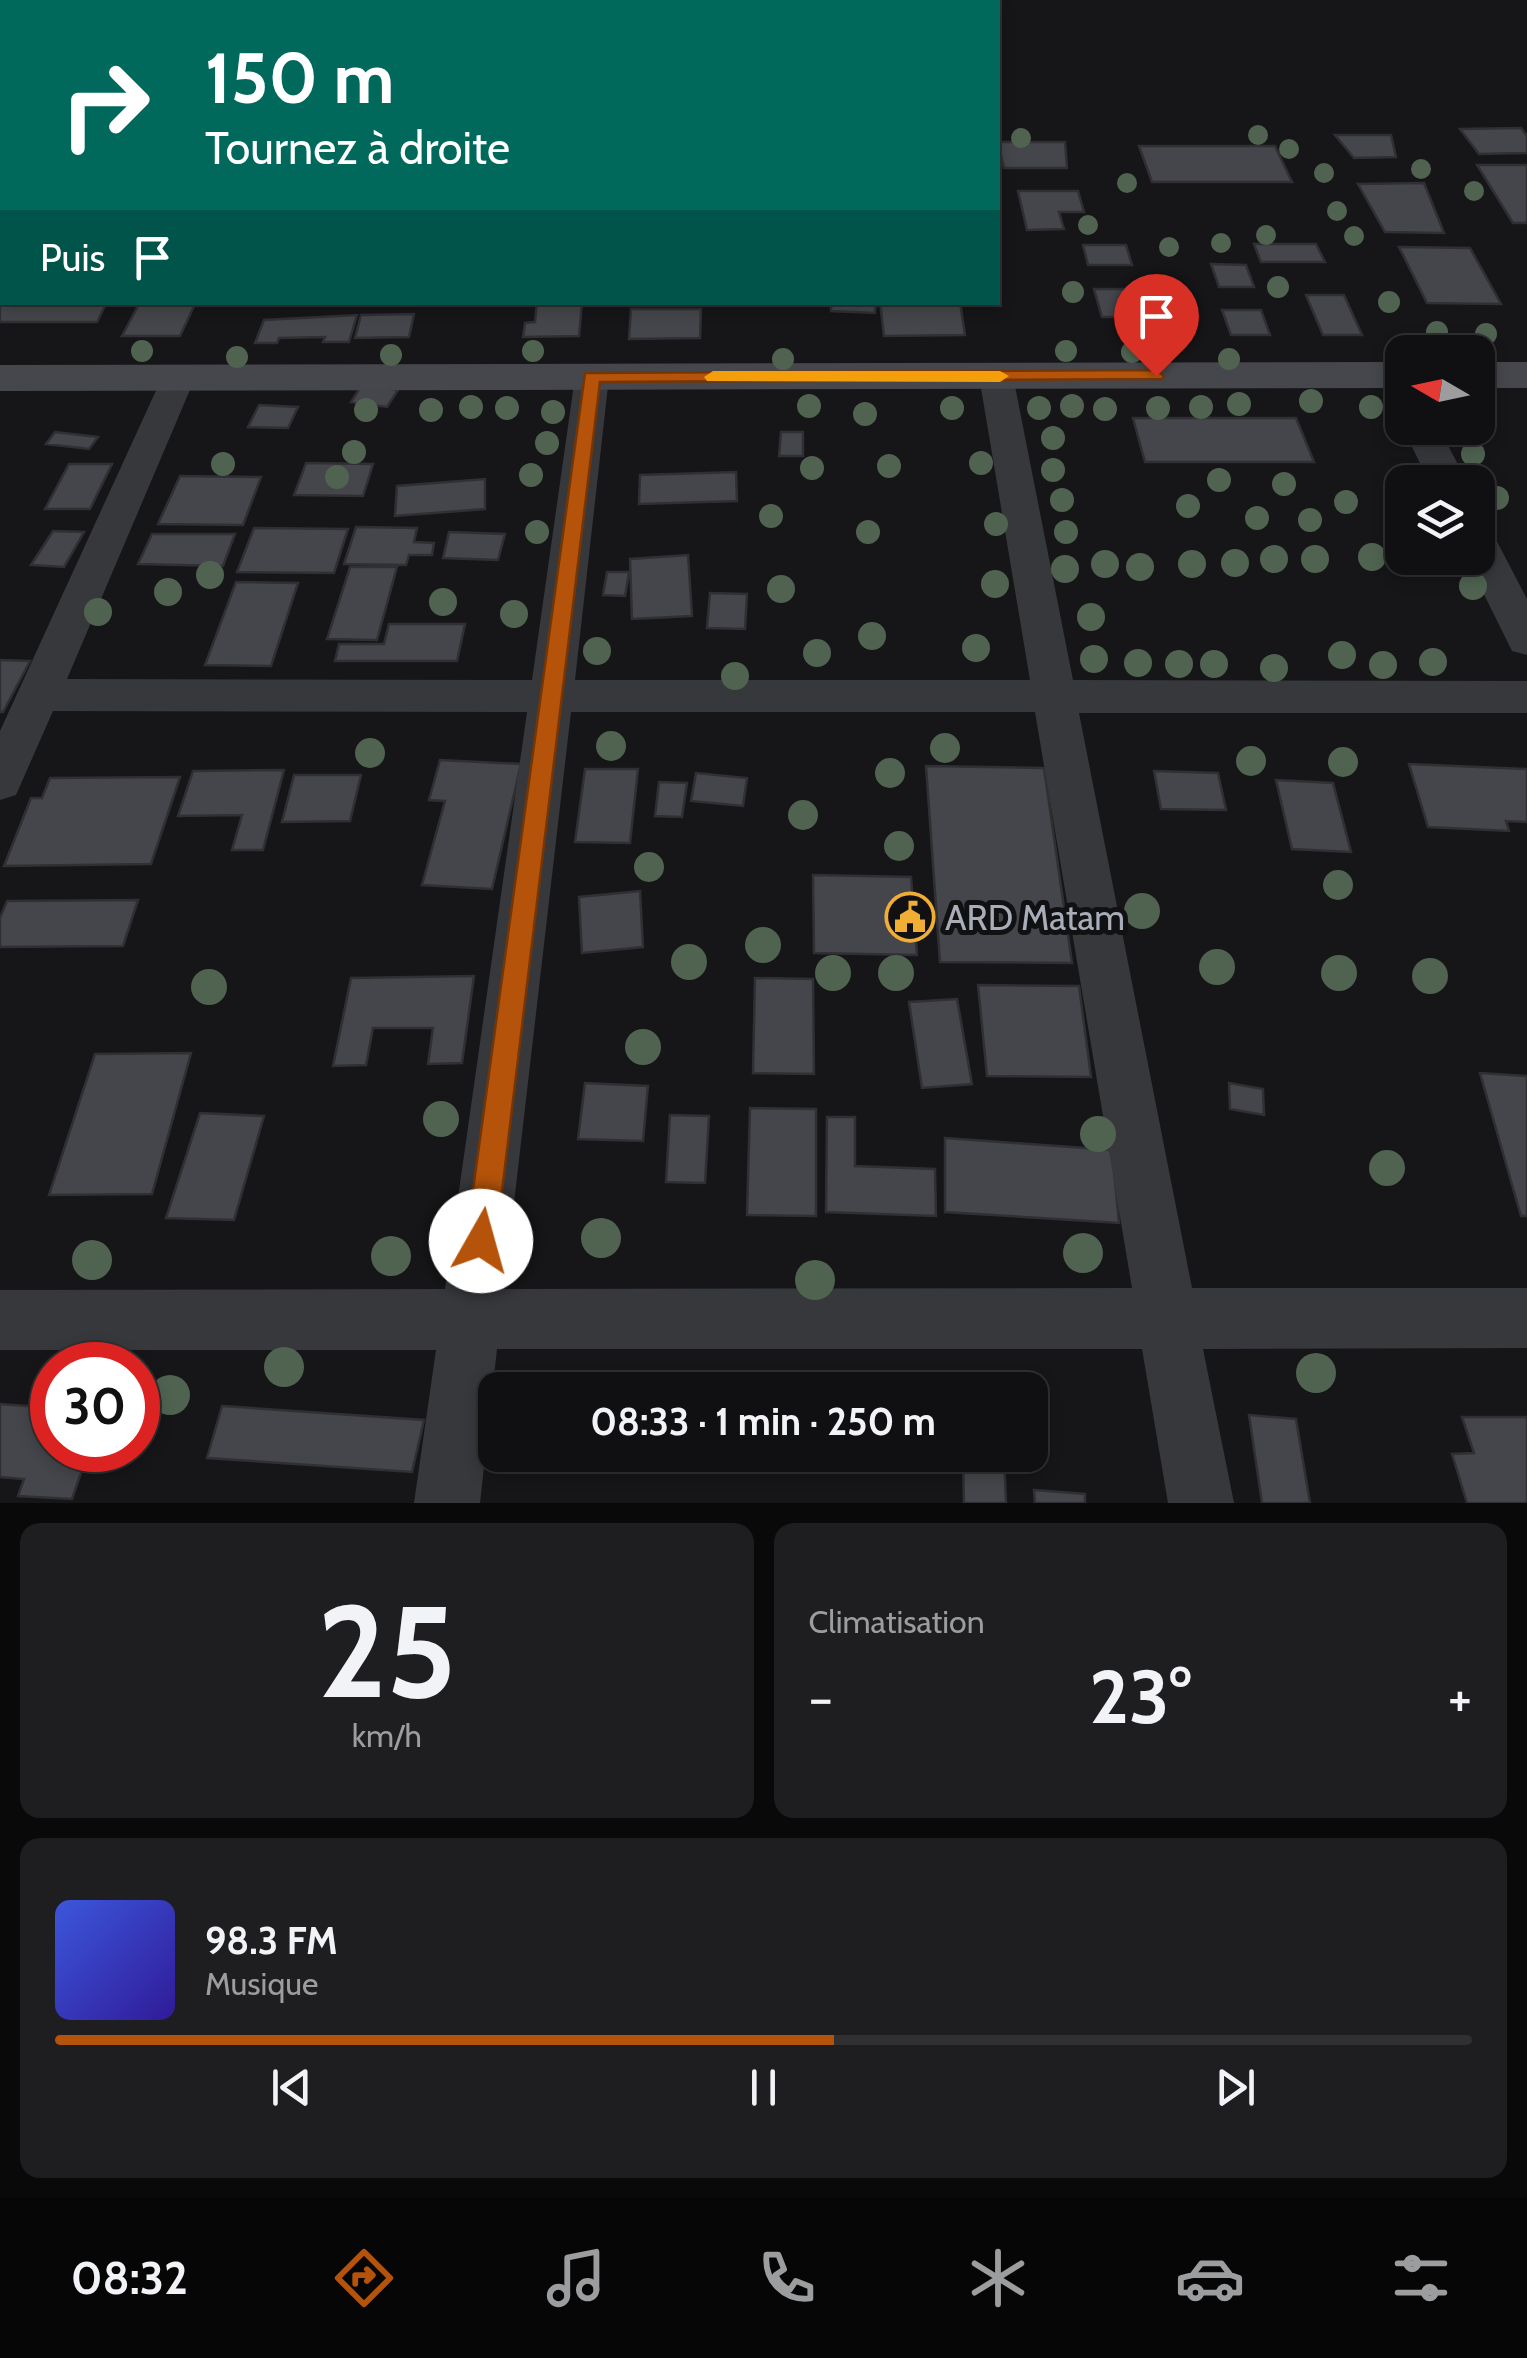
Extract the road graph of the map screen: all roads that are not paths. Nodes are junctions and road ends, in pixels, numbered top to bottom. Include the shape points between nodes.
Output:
1 (1495, 375) edge
2 (1527, 375) edge
3 (996, 376) junction
4 (592, 377) junction
5 (0, 378) edge
6 (177, 378) junction
7 (1385, 381) edge
8 (1494, 575) edge
9 (1527, 640) edge
10 (38, 695) junction
11 (552, 696) junction
12 (1055, 696) junction
13 (1527, 697) edge
14 (0, 782) edge
15 (1527, 1318) edge
16 (471, 1319) junction
17 (1167, 1319) junction
18 (0, 1320) edge
19 (448, 1503) edge
20 (1201, 1503) edge

1 - 2 main road
3 - 4 main road
3 - 7 main road
3 - 12 street
4 - 6 main road
4 - 11 street
5 - 6 main road
6 - 10 street
8 - 9 street
10 - 11 street
10 - 14 street
11 - 12 street
11 - 16 street
12 - 13 street
12 - 17 street
15 - 17 street
16 - 17 street
16 - 18 street
16 - 19 street
17 - 20 street

